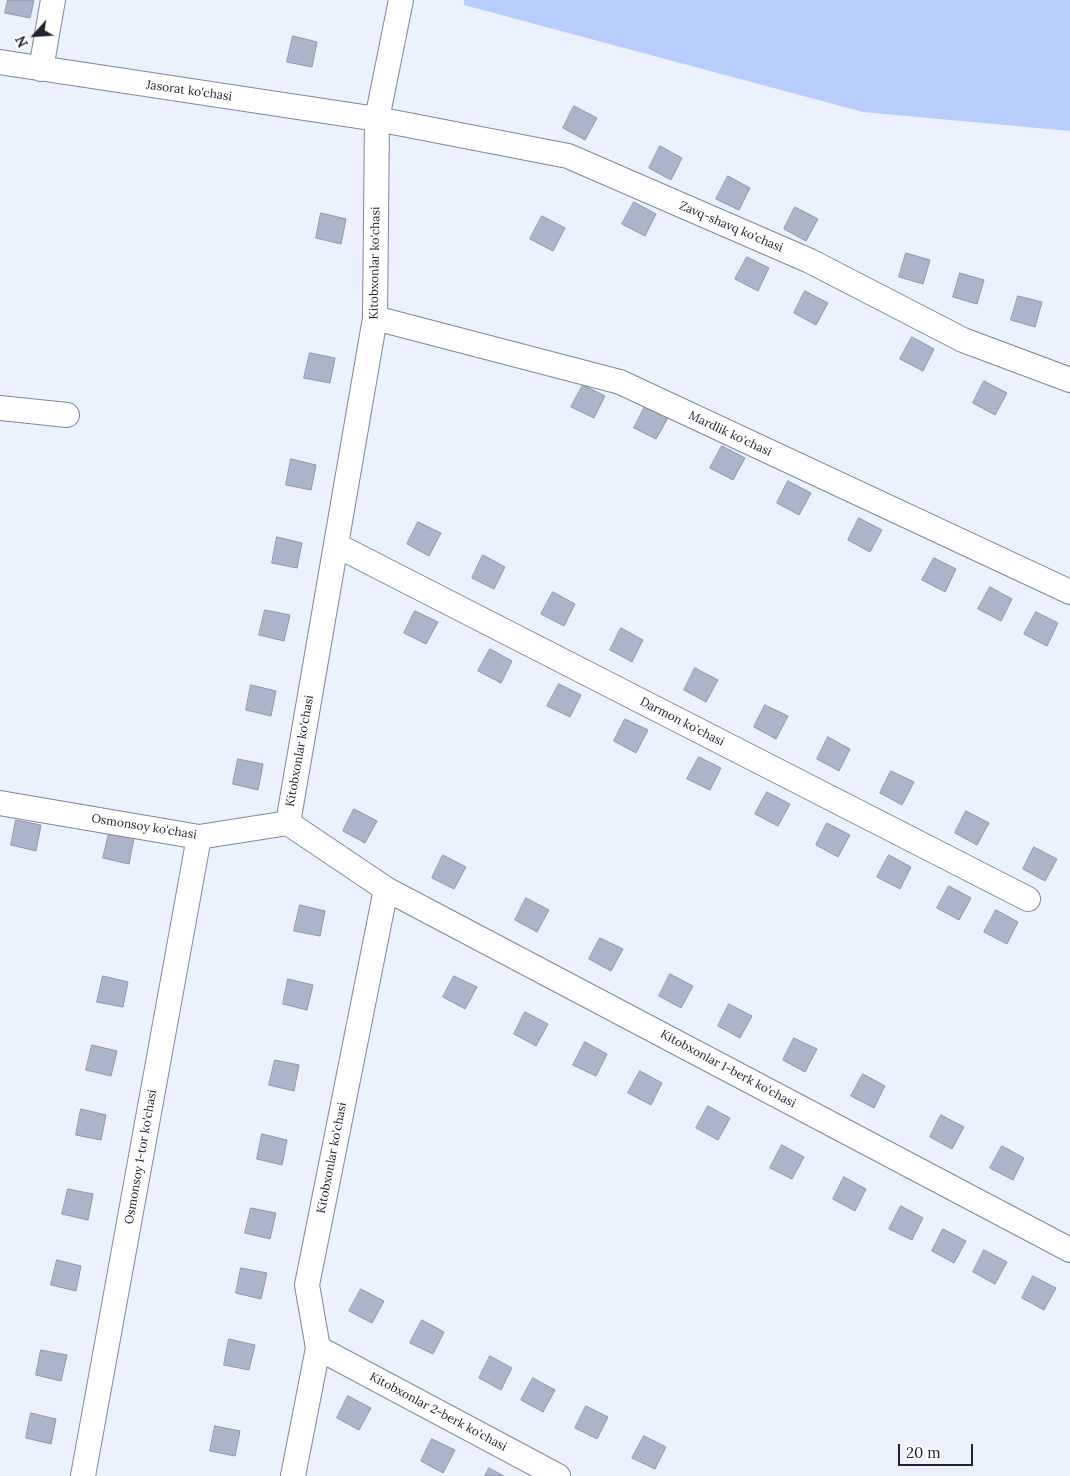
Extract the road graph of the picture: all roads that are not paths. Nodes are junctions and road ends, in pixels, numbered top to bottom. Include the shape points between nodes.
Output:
1 (53, 0) edge
2 (401, 0) edge
3 (0, 62) edge
4 (41, 69) junction
5 (377, 119) junction
6 (375, 318) junction
7 (1070, 380) edge
8 (0, 408) edge
9 (67, 415) dead end
10 (336, 544) junction
11 (1070, 592) edge
12 (0, 803) edge
13 (288, 823) junction
14 (199, 837) junction
15 (386, 889) junction
16 (1028, 899) dead end
17 (1067, 1241) edge
18 (318, 1348) junction
19 (83, 1476) edge
20 (293, 1476) edge
21 (558, 1476) edge

1 - 4 street
2 - 5 street, Kitobxonlar ko'chasi
3 - 4 street, Jasorat ko'chasi
4 - 5 street, Jasorat ko'chasi
5 - 6 street, Kitobxonlar ko'chasi
5 - 7 street, Zavq-shavq ko'chasi via 568,156 810,261 963,340
6 - 10 street, Kitobxonlar ko'chasi
6 - 11 street, Mardlik ko'chasi via 620,382
8 - 9 street
10 - 13 street, Kitobxonlar ko'chasi
10 - 16 street, Darmon ko'chasi
12 - 14 street, Osmonsoy ko'chasi
13 - 14 street, Osmonsoy ko'chasi
13 - 15 street, Kitobxonlar ko'chasi
14 - 19 street, Osmonsoy 1-tor ko'chasi
15 - 17 street, Kitobxonlar 1-berk ko'chasi
15 - 18 street, Kitobxonlar ko'chasi via 307,1284
18 - 20 street, Kitobxonlar ko'chasi
18 - 21 street, Kitobxonlar 2-berk ko'chasi

